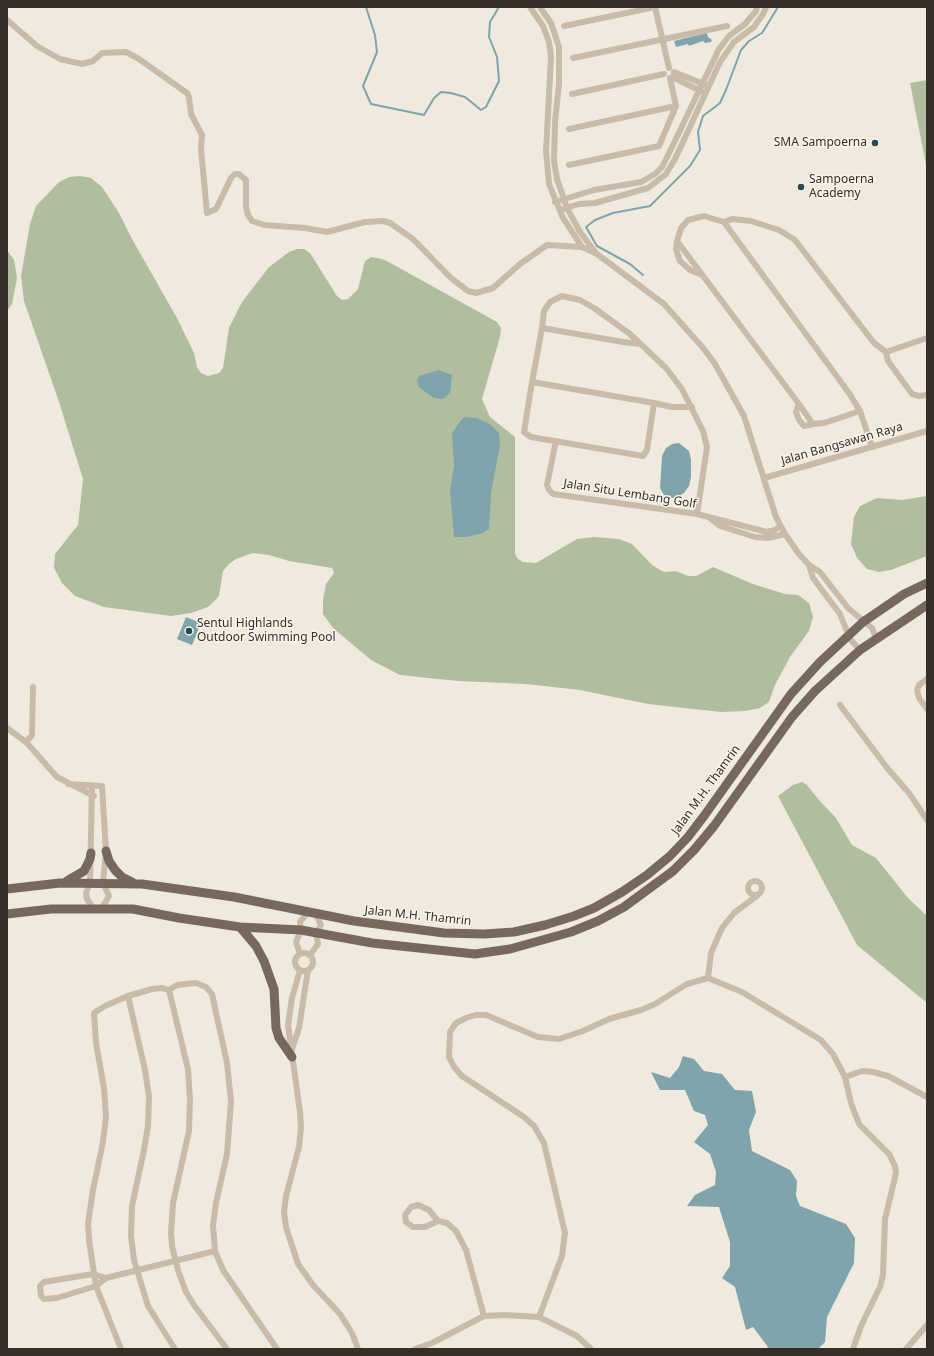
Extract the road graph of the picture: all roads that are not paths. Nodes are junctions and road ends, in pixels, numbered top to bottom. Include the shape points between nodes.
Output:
1 (530, 7) edge
2 (540, 7) edge
3 (655, 7) edge
4 (757, 7) edge
5 (766, 7) edge
6 (7, 20) edge
7 (564, 26) dead end
8 (727, 26) dead end
9 (662, 39) junction
10 (573, 58) dead end
11 (670, 74) junction
12 (703, 83) junction
13 (710, 86) junction
14 (699, 90) junction
15 (706, 93) junction
16 (572, 94) dead end
17 (676, 106) junction
18 (570, 129) dead end
19 (569, 165) dead end
20 (609, 189) junction
21 (578, 196) junction
22 (611, 198) junction
23 (564, 200) junction
24 (556, 202) junction
25 (579, 204) junction
26 (567, 208) junction
27 (560, 210) junction
28 (724, 222) junction
29 (676, 241) junction
30 (582, 247) junction
31 (597, 254) junction
32 (702, 275) junction
33 (542, 328) junction
34 (927, 338) edge
35 (640, 344) junction
36 (886, 352) junction
37 (532, 382) junction
38 (927, 395) edge
39 (654, 403) junction
40 (692, 407) junction
41 (860, 411) junction
42 (927, 431) edge
43 (556, 441) junction
44 (872, 446) junction
45 (764, 478) junction
46 (697, 514) junction
47 (711, 519) junction
48 (748, 526) junction
49 (780, 526) junction
50 (744, 534) junction
51 (785, 534) junction
52 (809, 565) junction
53 (927, 583) edge
54 (927, 605) edge
55 (863, 622) junction
56 (848, 634) junction
57 (876, 638) junction
58 (860, 650) junction
59 (927, 679) edge
60 (33, 687) dead end
61 (840, 705) dead end
62 (927, 709) edge
63 (7, 728) edge
64 (26, 742) junction
65 (68, 784) junction
66 (92, 786) junction
67 (102, 795) junction
68 (92, 796) junction
69 (927, 820) edge
70 (106, 851) junction
71 (91, 853) junction
72 (60, 883) junction
73 (90, 883) junction
74 (103, 883) junction
75 (142, 884) junction
76 (7, 889) edge
77 (758, 895) dead end
78 (97, 908) junction
79 (311, 912) junction
80 (7, 914) edge
81 (240, 927) junction
82 (301, 930) junction
83 (316, 933) junction
84 (300, 954) junction
85 (310, 955) junction
86 (300, 970) junction
87 (308, 970) junction
88 (708, 978) junction
89 (169, 990) junction
90 (293, 994) junction
91 (128, 996) junction
92 (304, 996) junction
93 (292, 1054) junction
94 (845, 1077) junction
95 (927, 1097) edge
96 (438, 1221) junction
97 (215, 1252) junction
98 (175, 1262) junction
99 (136, 1271) junction
100 (93, 1274) junction
101 (106, 1278) junction
102 (96, 1286) junction
103 (484, 1316) junction
104 (539, 1317) junction
105 (927, 1325) edge
106 (433, 1346) edge
107 (121, 1349) edge
108 (176, 1349) edge
109 (227, 1349) edge
110 (277, 1349) edge
111 (358, 1349) edge
112 (415, 1349) edge
113 (591, 1349) edge
114 (853, 1349) edge
115 (906, 1349) edge

1 - 24 street via 543,26 549,42 551,78 546,167
2 - 23 street via 551,23 559,47 554,161
3 - 7 street
3 - 9 street
4 - 12 street via 756,12 745,24 722,45
5 - 13 street via 764,14 754,26 730,48 720,62
6 - 30 street via 37,46 60,59 82,64 93,61 102,53 126,52 187,92 191,114 202,135 207,213 216,209 230,178 239,174 246,180 246,206 252,221 264,225 326,232 334,232 364,222 390,223 413,239 451,278 468,291 476,293 493,288 547,245
8 - 9 street
9 - 10 street
9 - 11 street
11 - 12 street
11 - 14 street
11 - 16 street
11 - 17 street
12 - 13 street
12 - 14 street
13 - 15 street
14 - 15 street
14 - 20 street via 662,167 642,182
15 - 22 street via 676,159 666,174 648,188
17 - 18 street
17 - 19 street via 659,146
20 - 21 street via 594,190
20 - 22 street
21 - 23 street
21 - 25 street
22 - 25 street
23 - 24 street
23 - 26 street
24 - 27 street
25 - 26 street
26 - 27 street
26 - 31 street via 580,232
27 - 30 street
28 - 29 street via 704,216 688,220 681,228
28 - 36 street via 732,219 751,220 779,230 795,240 874,343
28 - 41 street
29 - 32 street
29 - 32 street via 680,261 690,270
30 - 31 street
31 - 45 street via 664,304 704,349 744,416
32 - 41 street via 813,424
33 - 35 street
33 - 35 street via 546,307 557,298 568,296 605,314
33 - 37 street
34 - 36 street
35 - 40 street via 670,374
36 - 38 street via 888,361 912,394
37 - 39 street
37 - 43 street via 524,432 528,436
39 - 40 street
39 - 43 street via 647,450 643,456
40 - 46 street via 707,447
41 - 44 street
42 - 44 street, Jalan Bangsawan Raya
43 - 46 street, Jalan Situ Lembang Golf via 547,485 550,492
44 - 45 street, Jalan Bangsawan Raya
45 - 49 street
46 - 47 street, Jalan Situ Lembang Golf
47 - 48 street, Jalan Situ Lembang Golf
47 - 50 street, Jalan Situ Lembang Golf via 720,526
48 - 49 street, Jalan Situ Lembang Golf via 771,532
48 - 50 street
49 - 51 street
50 - 51 street, Jalan Situ Lembang Golf via 768,538
51 - 52 street
52 - 55 street via 820,572 848,608
52 - 56 street via 813,578 840,614
53 - 55 main road, Jalan M.H. Thamrin via 904,594
54 - 57 main road
55 - 56 main road, Jalan M.H. Thamrin
55 - 57 street via 872,628
56 - 58 street via 852,643
56 - 79 main road, Jalan M.H. Thamrin via 791,694 688,837 647,875 594,908 545,925 514,932 484,934 444,933 354,921
57 - 58 main road
58 - 83 main road via 792,716 738,795 694,850 649,890 598,921 540,942 475,954 372,943
59 - 62 street via 917,690
60 - 64 street via 32,735
61 - 69 street
63 - 64 street
64 - 65 street via 57,777
65 - 66 street
65 - 68 street
66 - 67 street via 102,786
66 - 68 street
67 - 68 street
67 - 70 street
68 - 71 street
70 - 74 street
70 - 75 main road via 112,866 122,877
71 - 72 main road via 84,871 73,879
71 - 73 street
72 - 73 main road
72 - 76 main road
73 - 74 main road
73 - 78 street via 86,893 87,899
74 - 75 main road, Jalan M.H. Thamrin
74 - 78 street via 109,896
75 - 79 main road, Jalan M.H. Thamrin via 193,890
77 - 88 street via 734,913 722,928 711,953
78 - 80 main road via 51,909
78 - 81 main road via 133,908
79 - 82 street via 300,922
79 - 83 street via 320,925
81 - 82 main road
81 - 93 main road via 256,946 264,961 274,988 279,1038
82 - 83 main road
82 - 84 street via 296,942
83 - 85 street via 318,944
84 - 85 street
84 - 86 street via 295,963
85 - 87 street via 314,963
86 - 87 street
86 - 90 street
87 - 92 street
88 - 94 street via 742,992 821,1040 833,1054
88 - 104 street via 687,984 641,1010 609,1019 559,1039 538,1037 486,1015 476,1015 456,1022 450,1032 449,1057 454,1068 524,1117 534,1126 544,1143 565,1233 562,1256
89 - 91 street via 152,989
89 - 97 street via 196,983 210,990 227,1063 232,1101 227,1154 213,1225
89 - 98 street via 188,1069 190,1100 189,1131 171,1219
90 - 92 street
90 - 93 street via 288,1024
91 - 99 street via 149,1097 148,1126 132,1206 131,1236
91 - 100 street via 94,1013 93,1019 106,1117 88,1224
92 - 93 street
93 - 111 street via 301,1128 284,1212 288,1239 298,1264 313,1285 340,1314
94 - 95 street via 862,1071 873,1072 888,1076
94 - 114 street via 859,1124 889,1154 896,1173 885,1219 883,1275
96 - 96 street via 425,1227 413,1227 406,1222 405,1215 410,1207 418,1205 429,1210
96 - 103 street via 447,1223 462,1238
97 - 98 street
97 - 110 street via 223,1270
98 - 99 street
98 - 109 street via 186,1292
99 - 101 street
99 - 108 street via 148,1306
100 - 101 street
100 - 102 street
100 - 102 street via 44,1282 40,1286 40,1294 43,1298 49,1299
101 - 102 street
102 - 107 street
103 - 104 street via 504,1314
103 - 106 street
104 - 113 street via 577,1336
105 - 115 street
106 - 112 street

